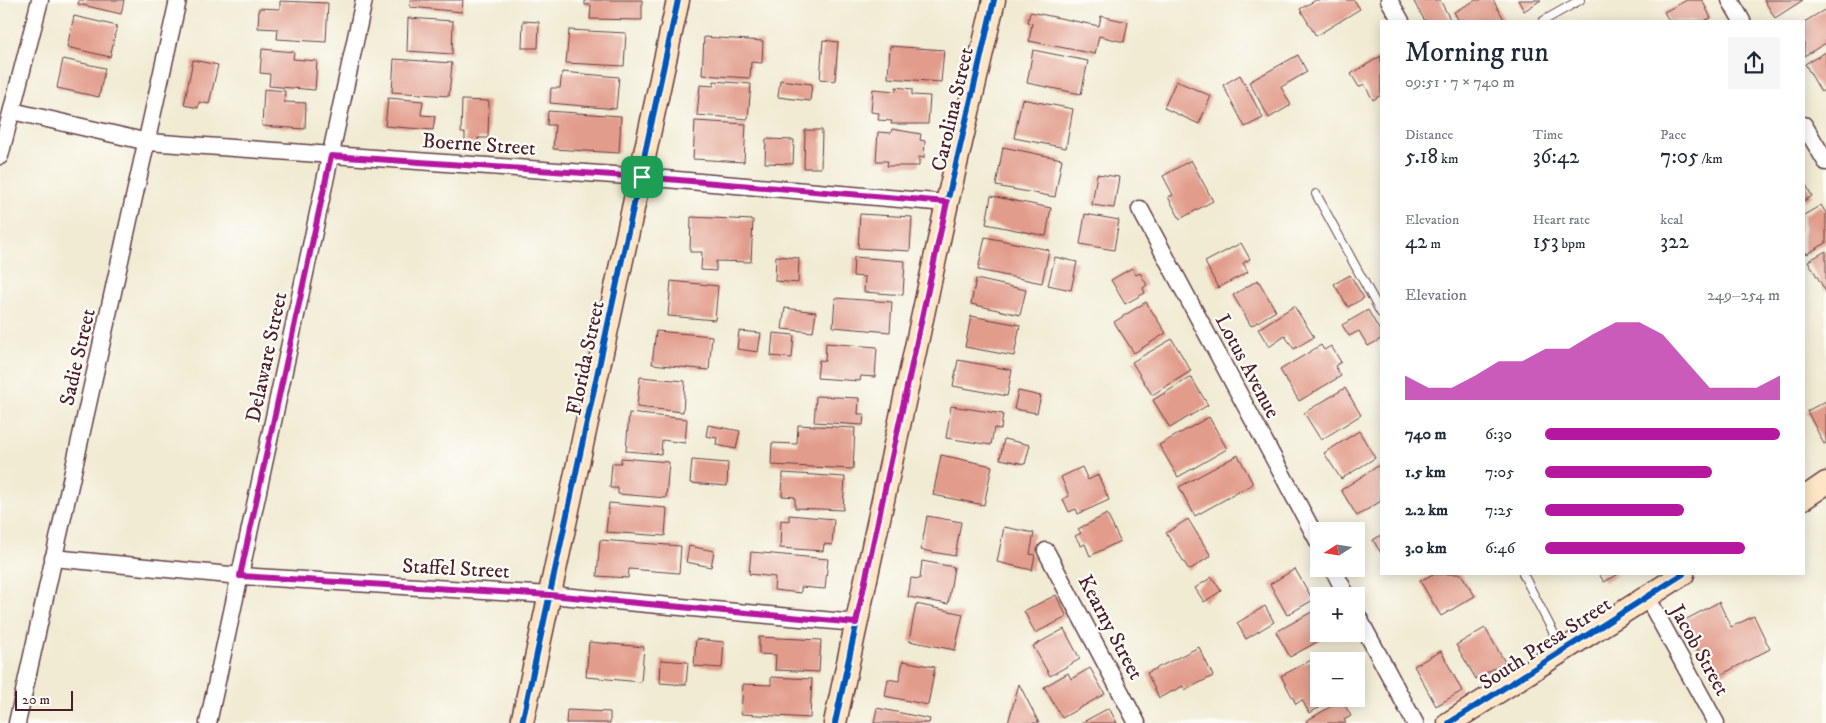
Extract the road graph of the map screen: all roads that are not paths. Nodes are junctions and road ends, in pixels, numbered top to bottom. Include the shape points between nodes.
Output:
1 (40, 0) edge
2 (178, 0) edge
3 (364, 0) edge
4 (678, 0) edge
5 (994, 0) edge
6 (1389, 0) edge
7 (1580, 0) edge
8 (1730, 0) edge
9 (1400, 20) edge
10 (1546, 20) edge
11 (1741, 20) edge
12 (12, 111) junction
13 (1805, 127) edge
14 (148, 142) junction
15 (0, 156) edge
16 (331, 156) junction
17 (1826, 162) edge
18 (642, 177) junction
19 (1316, 194) dead end
20 (947, 202) junction
21 (1140, 209) dead end
22 (1380, 311) edge
23 (1826, 484) edge
24 (1805, 497) edge
25 (1310, 526) edge
26 (1046, 551) dead end
27 (53, 558) junction
28 (1523, 575) edge
29 (1681, 575) edge
30 (240, 576) junction
31 (550, 595) junction
32 (1646, 597) junction
33 (856, 623) junction
34 (1365, 630) edge
35 (1563, 651) junction
36 (17, 723) edge
37 (208, 723) edge
38 (522, 723) edge
39 (835, 723) edge
40 (1137, 723) edge
41 (1415, 723) edge
42 (1450, 723) edge
43 (1716, 723) edge

1 - 12 street
2 - 14 street, Sadie Street
3 - 16 street, Delaware Street
4 - 18 street, Florida Street
5 - 20 street, Carolina Street
6 - 9 street
7 - 10 lane
8 - 11 street
12 - 14 street, Boerne Street
12 - 15 street
13 - 17 street
14 - 16 street, Boerne Street
14 - 27 street, Sadie Street
16 - 18 street, Boerne Street
16 - 30 street, Delaware Street
18 - 20 street, Boerne Street
18 - 31 street, Florida Street
19 - 22 lane
20 - 33 street, Carolina Street
21 - 25 street, Lotus Avenue
23 - 24 street
26 - 40 street, Kearny Street
27 - 30 street, Staffel Street
27 - 36 street, Sadie Street
28 - 35 lane
29 - 32 street, South Presa Street
30 - 31 street, Staffel Street
30 - 37 street, Delaware Street
31 - 33 street, Staffel Street
31 - 38 street, Florida Street
32 - 35 street, South Presa Street
32 - 43 street, Jacob Street
33 - 39 street, Carolina Street
34 - 41 street
35 - 42 street, South Presa Street

